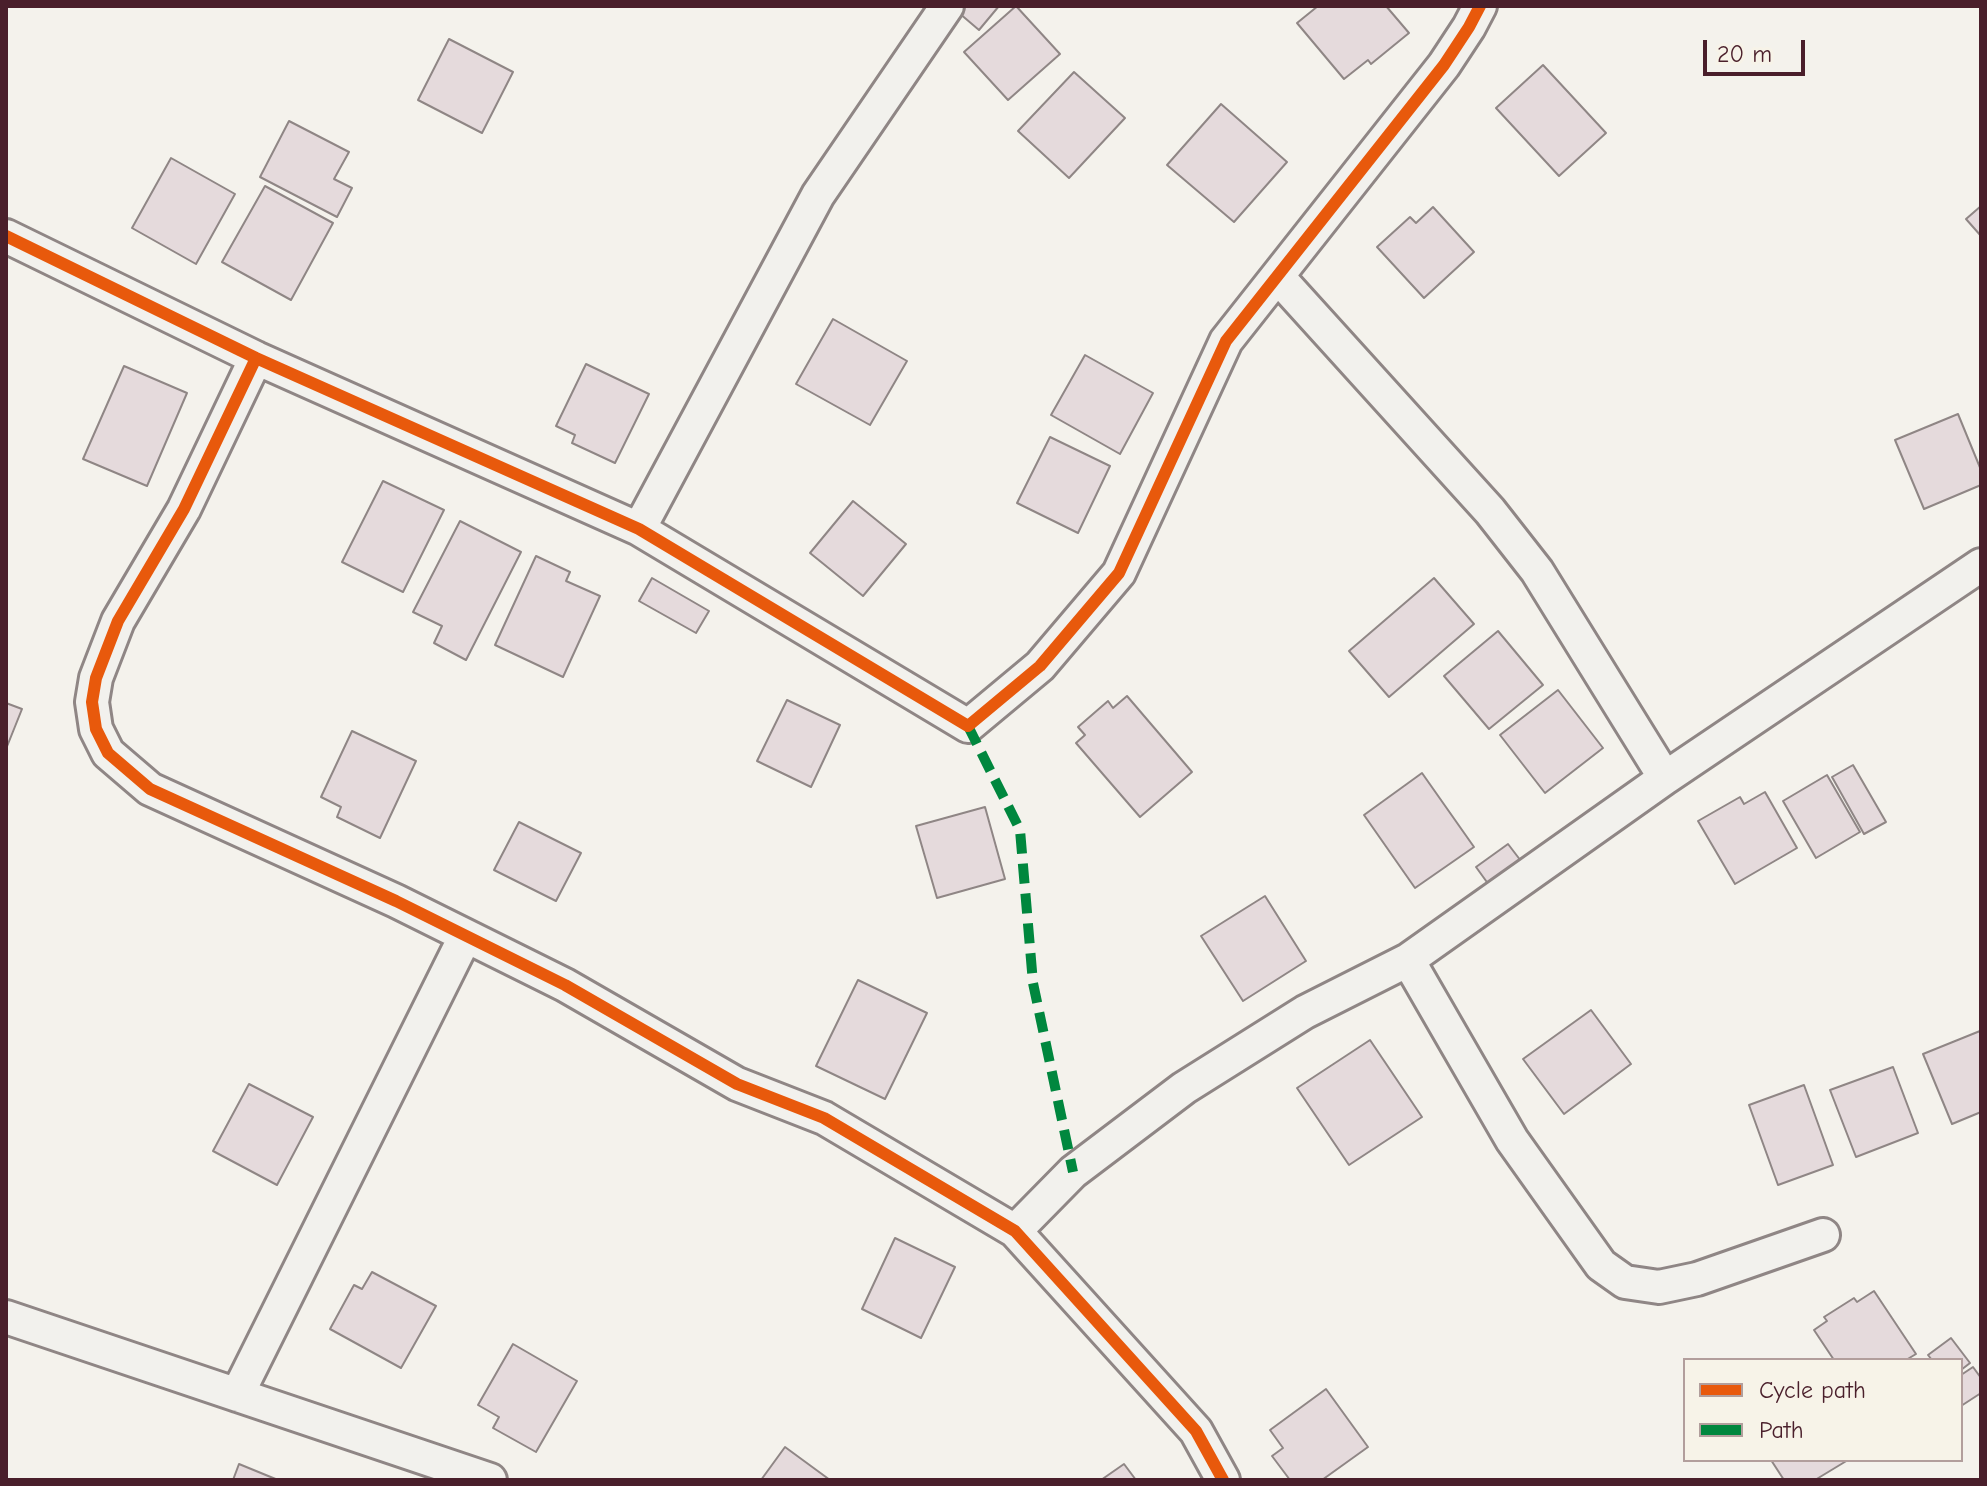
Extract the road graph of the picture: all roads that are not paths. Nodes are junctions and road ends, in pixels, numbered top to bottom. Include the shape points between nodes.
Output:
1 (947, 6) edge
2 (1480, 6) edge
3 (6, 236) edge
4 (1278, 277) junction
5 (256, 358) junction
6 (639, 529) junction
7 (1981, 565) edge
8 (1665, 778) junction
9 (465, 937) junction
10 (1408, 960) junction
11 (1015, 1231) junction
12 (1823, 1235) dead end
13 (6, 1317) edge
14 (237, 1395) junction
15 (490, 1480) edge
16 (1223, 1480) edge

1 - 6 street via 818,195
2 - 4 street via 1444,65
3 - 5 street
4 - 6 street via 1226,341 1119,573 1040,666 968,726
4 - 8 street via 1490,511 1537,571
5 - 6 street
5 - 9 street via 184,509 118,621 96,678 96,729 108,753 150,789
7 - 8 street
8 - 10 street
9 - 11 street via 565,985 737,1084 824,1118
9 - 14 street
10 - 11 street via 1305,1012 1184,1088 1073,1172
10 - 12 street via 1512,1140 1601,1265 1625,1282 1659,1287 1697,1279
11 - 16 street via 1196,1431
13 - 14 street
14 - 15 street

